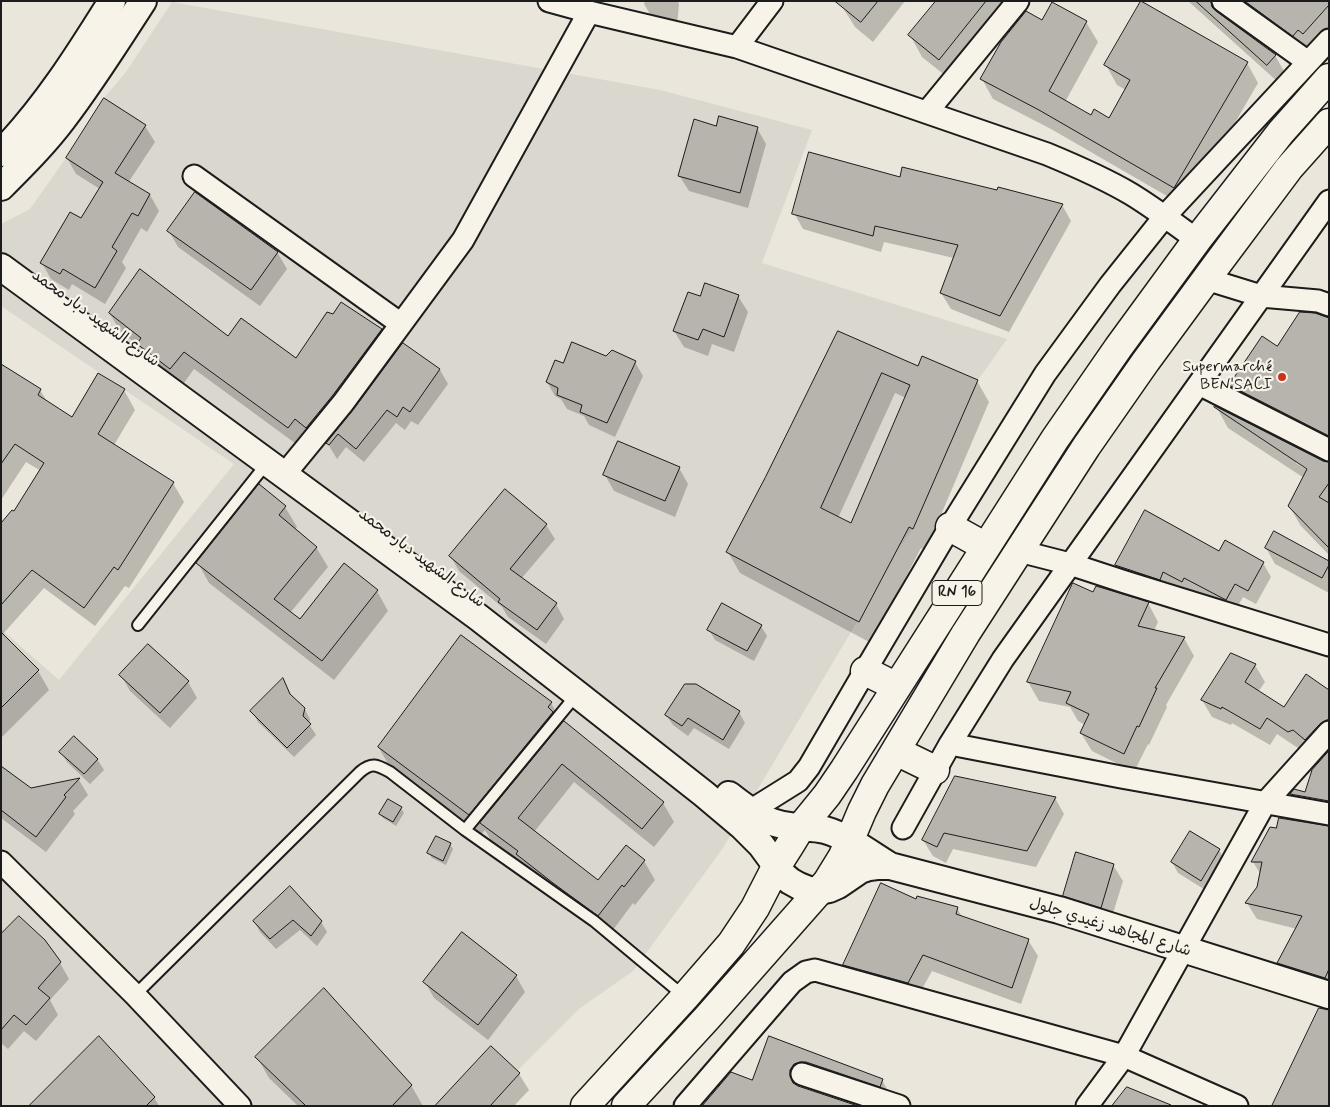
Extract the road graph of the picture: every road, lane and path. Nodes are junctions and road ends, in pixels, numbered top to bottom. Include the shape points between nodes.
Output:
1 (112, 1) edge
2 (143, 1) edge
3 (549, 1) edge
4 (772, 1) edge
5 (1018, 1) edge
6 (1223, 1) edge
7 (589, 12) junction
8 (1329, 40) edge
9 (737, 47) junction
10 (1318, 70) edge
11 (927, 112) junction
12 (1329, 123) edge
13 (1, 153) edge
14 (194, 176) dead end
15 (1, 187) edge
16 (1329, 201) edge
17 (1165, 216) junction
18 (1197, 240) junction
19 (2, 254) edge
20 (1206, 280) junction
21 (1261, 296) junction
22 (1329, 305) edge
23 (401, 324) junction
24 (1199, 384) junction
25 (1329, 450) edge
26 (280, 463) junction
27 (950, 527) junction
28 (986, 546) junction
29 (1018, 550) junction
30 (1070, 564) junction
31 (138, 625) dead end
32 (1329, 644) edge
33 (865, 671) junction
34 (896, 687) junction
35 (577, 694) junction
36 (1329, 732) edge
37 (950, 744) junction
38 (657, 747) junction
39 (896, 751) junction
40 (936, 770) junction
41 (1265, 802) junction
42 (750, 811) junction
43 (1329, 814) edge
44 (802, 827) junction
45 (903, 828) dead end
46 (465, 830) junction
47 (850, 842) junction
48 (1, 862) edge
49 (890, 866) junction
50 (776, 867) junction
51 (818, 891) junction
52 (1183, 950) junction
53 (135, 995) junction
54 (1329, 995) edge
55 (685, 997) junction
56 (1124, 1056) junction
57 (802, 1074) dead end
58 (240, 1106) edge
59 (585, 1106) edge
60 (626, 1106) edge
61 (685, 1106) edge
62 (899, 1106) edge
63 (1087, 1106) edge
64 (1237, 1106) edge

1 - 13 street via 47,99
2 - 15 street via 62,120
3 - 7 street
4 - 9 street
5 - 11 street
6 - 10 street
7 - 9 street
7 - 23 street via 463,240
8 - 10 street
9 - 11 street
10 - 17 street
10 - 18 main road, RN 16 via 1281,132
11 - 17 street via 1048,154 1094,174
12 - 20 main road, RN 16 via 1289,168
14 - 23 street
16 - 21 street
17 - 18 street
17 - 27 street via 1045,374
18 - 28 main road, RN 16 via 1055,439
19 - 26 street, شارع الشهيد دبار محمد
20 - 21 street
20 - 29 main road, RN 16 via 1099,427
21 - 22 street via 1318,301
21 - 24 street
23 - 26 street via 343,403
24 - 25 street
24 - 30 street
26 - 31 lane
26 - 35 street, شارع الشهيد دبار محمد
26 - 38 street, شارع الشهيد دبار محمد via 586,682
27 - 28 main road
27 - 33 street
28 - 34 main road, RN 16
29 - 30 street
29 - 39 main road, RN 16
30 - 32 street
30 - 37 street via 1003,659
33 - 34 main road
33 - 42 street via 798,781
34 - 44 main road, RN 16 via 836,783
35 - 38 street, شارع الشهيد دبار محمد
35 - 46 lane
36 - 41 street
37 - 40 street
37 - 41 street
38 - 42 street, شارع الشهيد دبار محمد
38 - 50 street, شارع الشهيد دبار محمد via 761,845
39 - 40 main road
39 - 47 main road, RN 16 via 862,811
40 - 45 street
41 - 43 street
41 - 52 street
42 - 44 street, شارع الشهيد دبار محمد via 773,823
44 - 47 street, شارع الشهيد دبار محمد via 827,830
44 - 50 main road, RN 16
46 - 53 lane via 390,772 377,765 368,766
46 - 55 lane via 594,921
47 - 49 street, شارع المجاهد زغيدي جلول
47 - 51 main road, RN 16 via 836,869
48 - 53 street
49 - 51 street, شارع المجاهد زغيدي جلول via 860,870 838,885
49 - 52 street, شارع المجاهد زغيدي جلول via 1058,910
50 - 51 street, شارع الشهيد دبار محمد via 799,886
50 - 55 main road, RN 16 via 755,908 731,944
51 - 60 main road, RN 16
52 - 54 street, شارع المجاهد زغيدي جلول
52 - 56 street
53 - 58 street
55 - 59 main road, RN 16
56 - 61 street via 815,970 792,982
56 - 63 street
56 - 64 street
57 - 62 street

